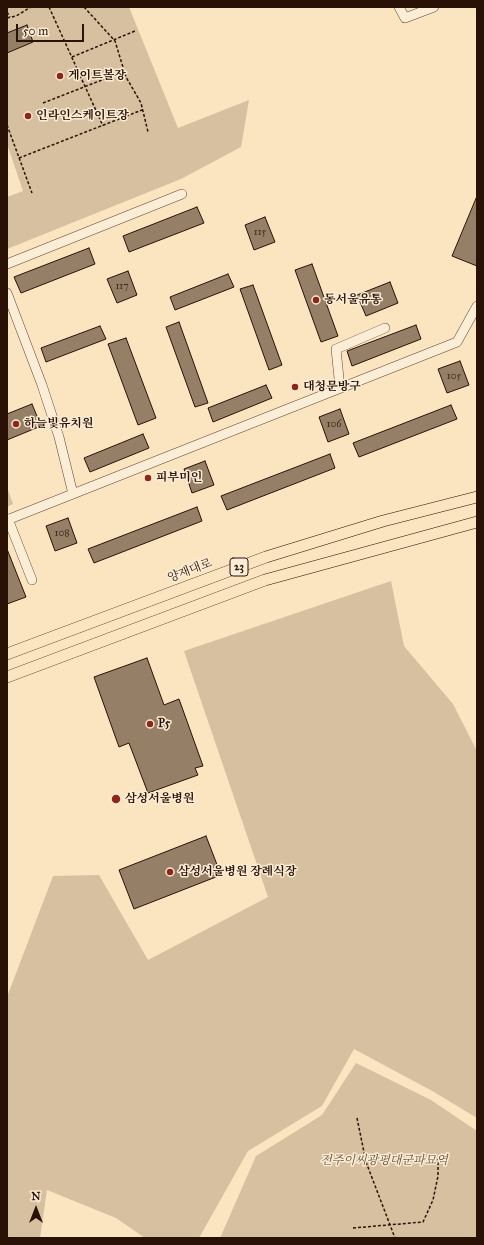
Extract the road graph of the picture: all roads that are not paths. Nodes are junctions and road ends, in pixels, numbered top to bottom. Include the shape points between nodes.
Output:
1 (399, 7) edge
2 (434, 7) edge
3 (182, 194) dead end
4 (7, 264) edge
5 (7, 293) edge
6 (477, 306) edge
7 (385, 328) dead end
8 (340, 388) junction
9 (73, 494) junction
10 (477, 497) edge
11 (7, 520) edge
12 (477, 522) edge
13 (32, 580) dead end
14 (7, 654) edge
15 (7, 678) edge

1 - 2 lane via 405,18
3 - 4 lane
5 - 9 lane via 42,385
6 - 8 lane via 457,342
7 - 8 lane via 336,349
8 - 9 lane
9 - 11 lane
10 - 14 main road, 양재대로 / 23 via 383,521 266,557
11 - 13 lane
12 - 15 main road, 23 via 265,580

